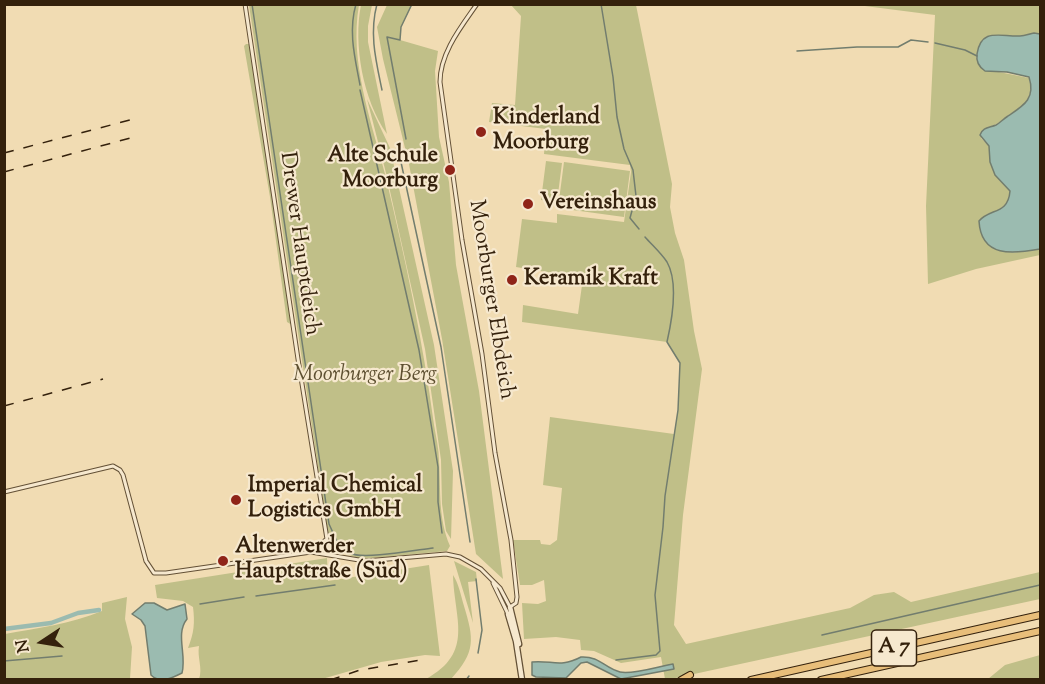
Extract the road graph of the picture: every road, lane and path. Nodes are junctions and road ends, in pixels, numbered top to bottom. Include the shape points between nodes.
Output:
1 (245, 4) edge
2 (477, 4) edge
3 (4, 492) edge
4 (315, 552) junction
5 (492, 581) junction
6 (510, 607) junction
7 (508, 614) junction
8 (1041, 615) edge
9 (1041, 631) edge
10 (519, 655) junction
11 (690, 675) dead end
12 (522, 680) edge
13 (681, 680) edge
14 (751, 680) edge
15 (821, 680) edge

1 - 4 street, Drewer Hauptdeich via 327,538
2 - 6 street, Moorburger Elbdeich via 447,53 440,82 511,539 517,597
3 - 4 street via 115,466 123,475 146,561 157,574
4 - 5 street via 365,561 446,554 477,566
5 - 6 street
5 - 7 street
6 - 7 street, Moorburger Elbdeich
6 - 10 street, Moorburger Elbdeich via 518,633
7 - 10 street, Moorburger Elbdeich
8 - 14 highway, A 7
9 - 15 highway, A 7
10 - 12 street, Moorburger Elbdeich
11 - 13 highway

